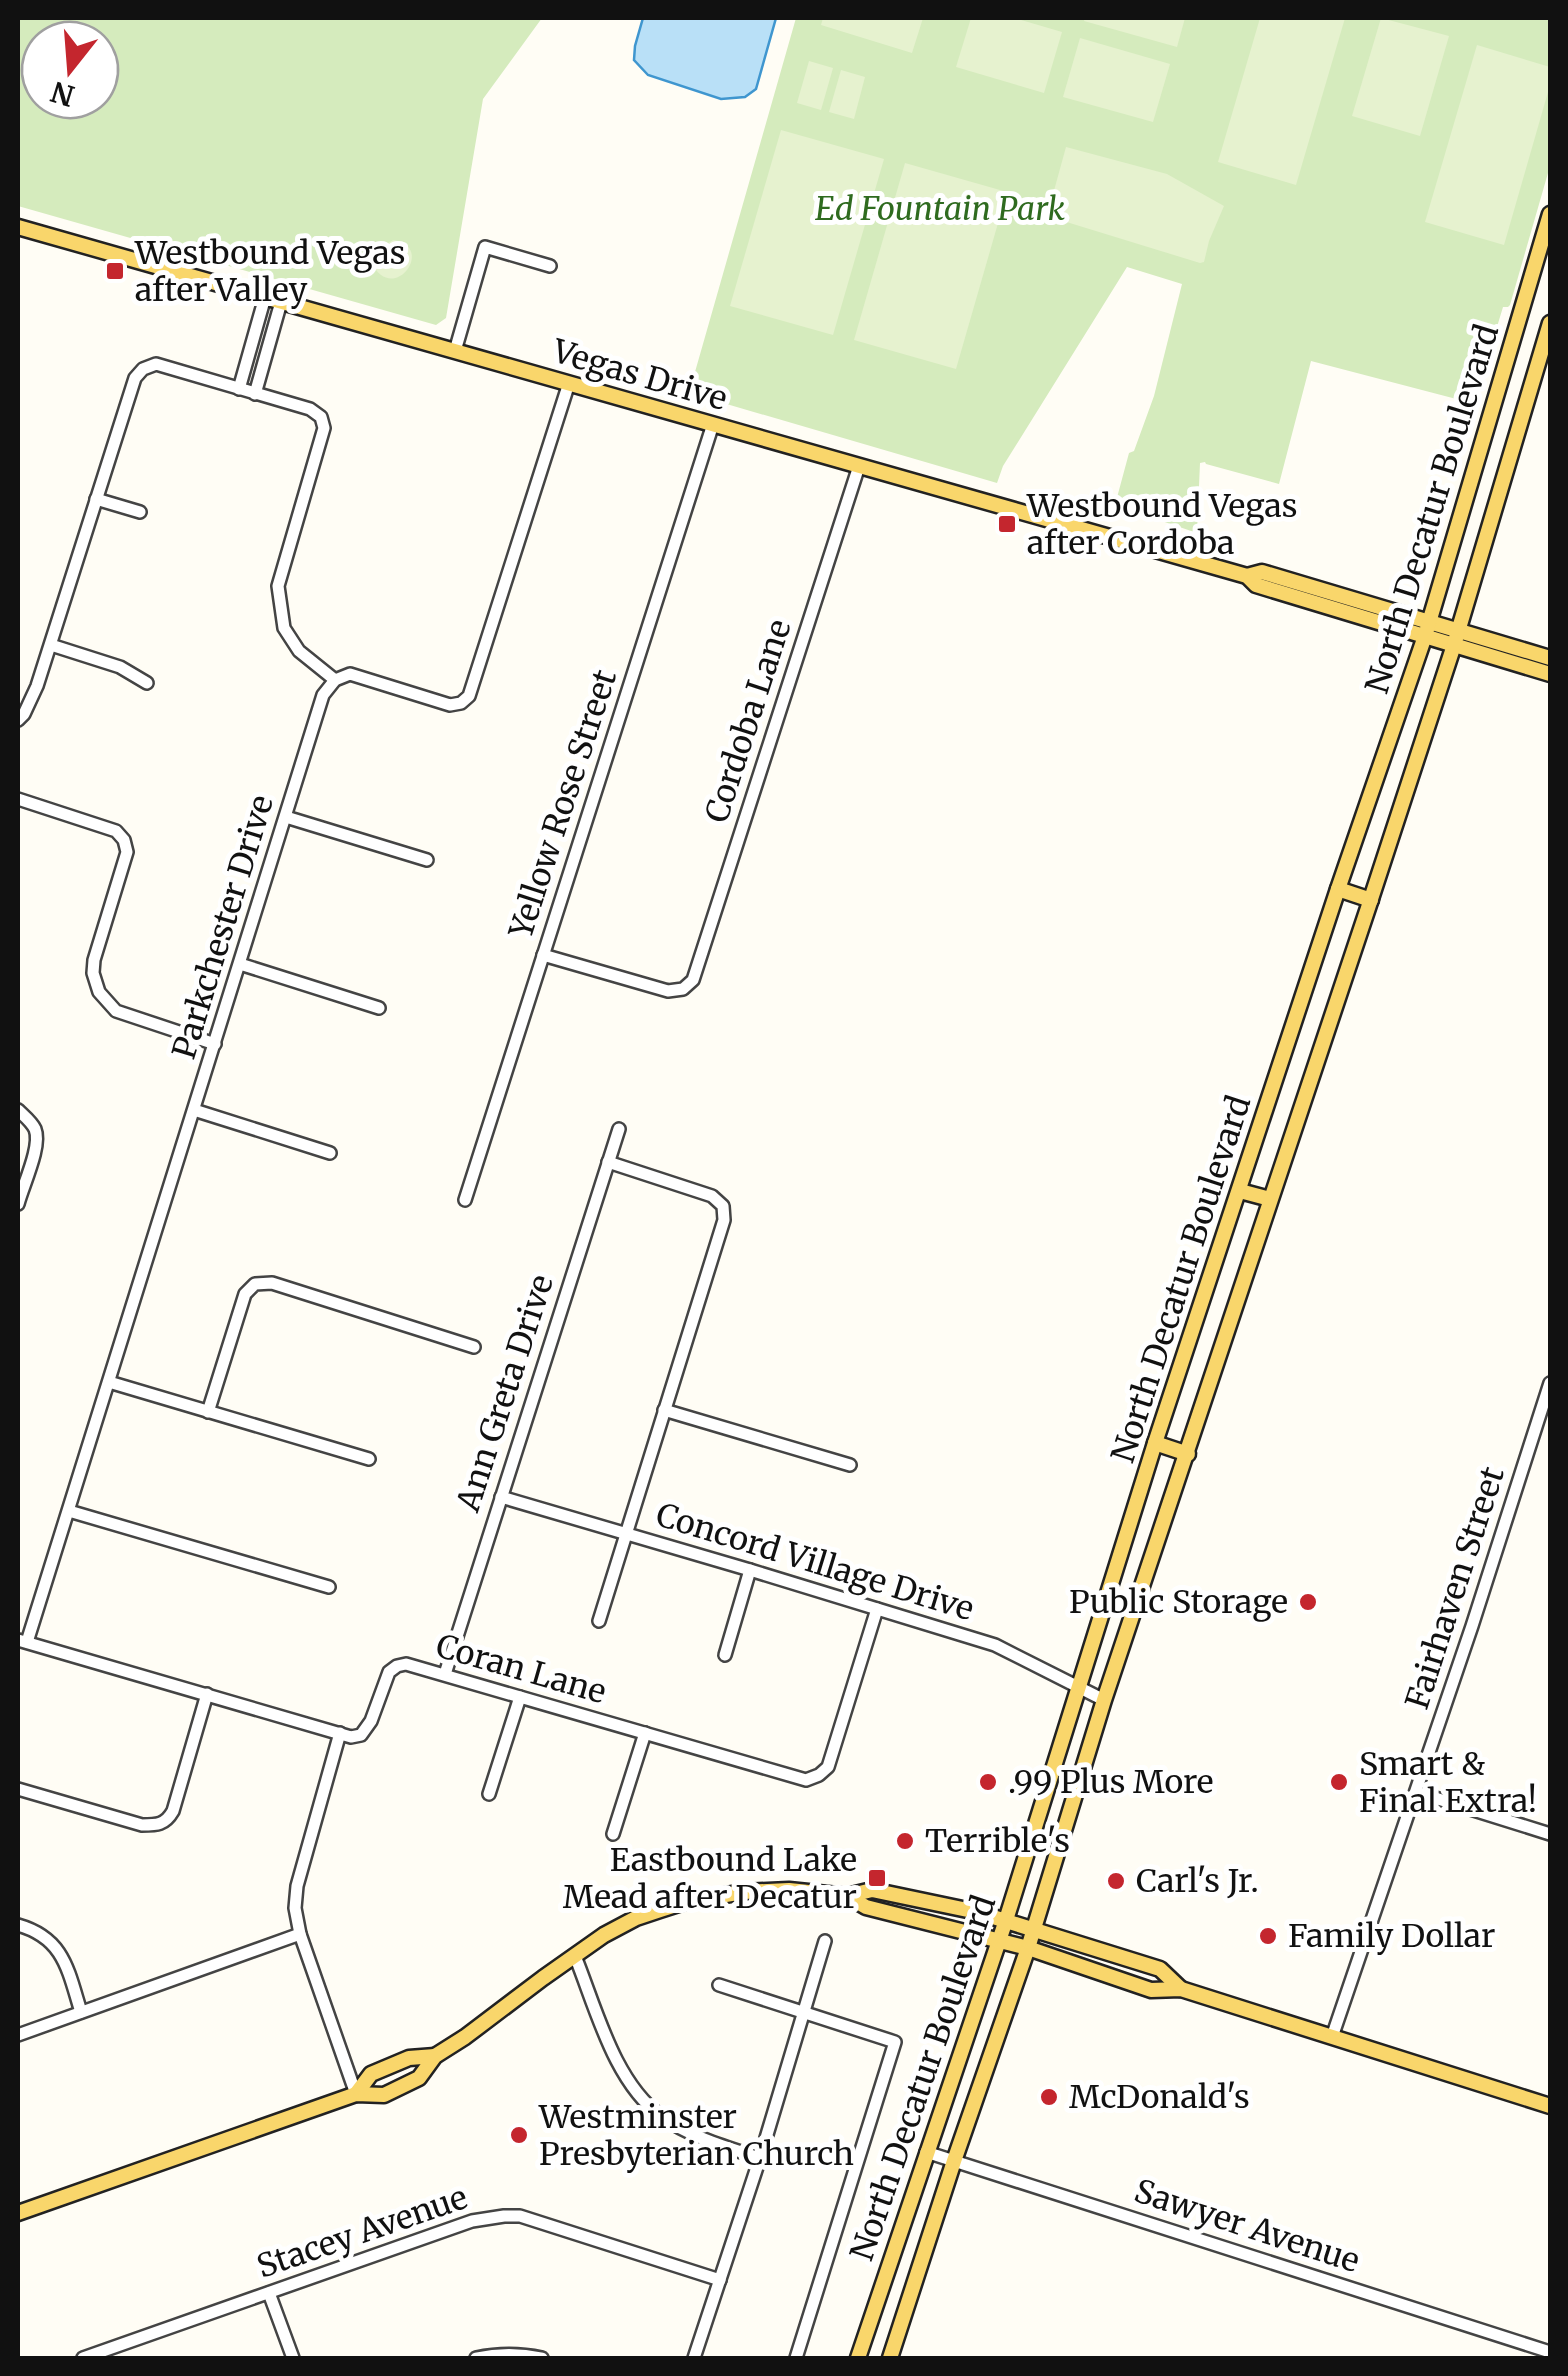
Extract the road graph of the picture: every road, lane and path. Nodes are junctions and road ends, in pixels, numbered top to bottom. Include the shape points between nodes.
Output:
1 (1549, 222) edge
2 (18, 227) edge
3 (1546, 248) edge
4 (550, 266) dead end
5 (265, 297) junction
6 (281, 302) junction
7 (1550, 323) edge
8 (455, 351) junction
9 (569, 384) junction
10 (238, 389) junction
11 (254, 394) junction
12 (713, 424) junction
13 (859, 466) junction
14 (96, 499) junction
15 (140, 512) dead end
16 (1427, 628) junction
17 (1458, 629) junction
18 (1454, 644) junction
19 (51, 645) junction
20 (1550, 658) edge
21 (1550, 674) edge
22 (335, 680) junction
23 (147, 683) dead end
24 (18, 720) edge
25 (18, 799) edge
26 (286, 817) junction
27 (427, 860) dead end
28 (1338, 888) junction
29 (1371, 900) junction
30 (543, 955) junction
31 (240, 964) junction
32 (378, 1008) dead end
33 (214, 1044) junction
34 (18, 1110) edge
35 (194, 1110) junction
36 (619, 1129) dead end
37 (330, 1154) dead end
38 (608, 1162) junction
39 (1240, 1191) junction
40 (465, 1200) dead end
41 (1270, 1200) junction
42 (18, 1204) edge
43 (474, 1346) dead end
44 (109, 1382) junction
45 (1550, 1383) edge
46 (664, 1410) junction
47 (208, 1412) junction
48 (1155, 1444) junction
49 (1188, 1454) junction
50 (368, 1458) dead end
51 (850, 1464) dead end
52 (501, 1497) junction
53 (68, 1511) junction
54 (625, 1533) junction
55 (750, 1570) junction
56 (330, 1587) dead end
57 (877, 1609) junction
58 (599, 1621) dead end
59 (22, 1641) edge
60 (725, 1655) dead end
61 (445, 1674) junction
62 (1078, 1687) junction
63 (207, 1694) junction
64 (520, 1697) junction
65 (1104, 1700) junction
66 (340, 1734) junction
67 (645, 1734) junction
68 (18, 1789) edge
69 (1416, 1792) junction
70 (490, 1794) dead end
71 (613, 1834) dead end
72 (1550, 1834) edge
73 (848, 1896) junction
74 (1006, 1920) junction
75 (18, 1925) edge
76 (1034, 1928) junction
77 (300, 1934) junction
78 (1000, 1940) junction
79 (826, 1942) dead end
80 (1028, 1948) junction
81 (575, 1956) junction
82 (719, 1985) dead end
83 (1182, 1989) junction
84 (803, 2011) junction
85 (82, 2012) junction
86 (18, 2034) edge
87 (1332, 2037) junction
88 (435, 2056) junction
89 (356, 2094) junction
90 (1550, 2106) edge
91 (926, 2152) junction
92 (760, 2158) junction
93 (954, 2161) junction
94 (18, 2213) edge
95 (720, 2280) junction
96 (269, 2293) junction
97 (1550, 2352) edge
98 (83, 2358) edge
99 (292, 2358) edge
100 (476, 2358) edge
101 (542, 2358) edge
102 (694, 2358) edge
103 (796, 2358) edge
104 (858, 2358) edge
105 (890, 2358) edge

1 - 3 main road, North Decatur Boulevard
2 - 5 main road, Vegas Drive
3 - 16 main road, North Decatur Boulevard
4 - 8 street via 485,247
5 - 6 main road, Vegas Drive
5 - 10 street
6 - 8 main road, Vegas Drive
6 - 11 street
7 - 17 main road, North Decatur Boulevard
8 - 9 main road, Vegas Drive
9 - 12 main road, Vegas Drive
9 - 22 street via 469,696 450,705 350,674
10 - 11 street
10 - 14 street via 156,364 143,369
11 - 22 street via 321,417 324,428 278,586 284,628
12 - 13 main road, Vegas Drive
12 - 30 street, Yellow Rose Street
13 - 16 main road, Vegas Drive via 1247,576 1256,585
13 - 30 street, Cordoba Lane via 693,980 668,991
14 - 15 street
14 - 19 street
16 - 17 main road, Vegas Drive
16 - 18 main road, Vegas Drive
16 - 28 main road, North Decatur Boulevard
17 - 18 main road, North Decatur Boulevard
17 - 20 main road, Vegas Drive
18 - 21 main road, Vegas Drive
18 - 29 main road, North Decatur Boulevard
19 - 23 street
19 - 24 street
22 - 26 street, Parkchester Drive via 323,695
25 - 33 street via 116,831 124,840 94,960 99,992 116,1012
26 - 27 street
26 - 31 street, Parkchester Drive
28 - 29 main road
28 - 39 main road, North Decatur Boulevard
29 - 41 main road, North Decatur Boulevard
30 - 40 street, Yellow Rose Street
31 - 32 street
31 - 33 street, Parkchester Drive
33 - 35 street, Parkchester Drive
34 - 42 street via 37,1134
35 - 37 street
35 - 44 street, Parkchester Drive
36 - 38 street, Ann Greta Drive
38 - 46 street via 712,1196 723,1206
38 - 52 street, Ann Greta Drive
39 - 41 main road
39 - 48 main road, North Decatur Boulevard
41 - 49 main road, North Decatur Boulevard
43 - 47 street via 272,1283 255,1284 245,1294
44 - 47 street
44 - 53 street, Parkchester Drive
45 - 69 street, Fairhaven Street
46 - 51 street
46 - 54 street
47 - 50 street
48 - 49 main road
48 - 62 main road, North Decatur Boulevard
49 - 65 main road, North Decatur Boulevard
52 - 54 street, Concord Village Drive
52 - 61 street, Ann Greta Drive
53 - 56 street
53 - 59 street, Parkchester Drive
54 - 55 street, Concord Village Drive
54 - 58 street
55 - 57 street, Concord Village Drive
55 - 60 street
57 - 62 street, Concord Village Drive via 994,1645
57 - 67 street, Coran Lane via 828,1767 819,1775 806,1780
59 - 63 street
61 - 64 street, Coran Lane
61 - 66 street, Coran Lane via 397,1666 362,1735
62 - 65 street, Concord Village Drive
62 - 74 main road, North Decatur Boulevard
63 - 66 street
63 - 68 street via 173,1811 160,1825
64 - 67 street, Coran Lane
64 - 70 street
65 - 76 main road, North Decatur Boulevard
66 - 77 street via 297,1886
67 - 71 street
69 - 72 street
69 - 87 street, Fairhaven Street
73 - 74 main road via 872,1890
73 - 78 main road via 866,1907
73 - 81 main road via 789,1890 685,1902 636,1918
74 - 76 main road
74 - 78 main road, North Decatur Boulevard
75 - 85 street via 36,1930 60,1953
76 - 80 main road, North Decatur Boulevard
76 - 83 main road via 1160,1969
77 - 85 street
77 - 89 street
78 - 80 main road
78 - 91 main road, North Decatur Boulevard
79 - 84 street
80 - 83 main road via 1151,1990
80 - 93 main road, North Decatur Boulevard
81 - 88 main road
81 - 92 street via 619,2066 644,2102 685,2130
82 - 84 street
83 - 87 main road
84 - 92 street
84 - 103 street via 895,2042
85 - 86 street
87 - 90 main road
88 - 89 main road via 409,2058 371,2074
88 - 89 main road via 419,2078 384,2094
89 - 94 main road
91 - 93 street, Sawyer Avenue
91 - 104 main road, North Decatur Boulevard
92 - 95 street
93 - 97 street, Sawyer Avenue
93 - 105 main road, North Decatur Boulevard
95 - 96 street, Stacey Avenue via 504,2216 472,2221
95 - 102 street
96 - 98 street, Stacey Avenue
96 - 99 street
100 - 101 street

